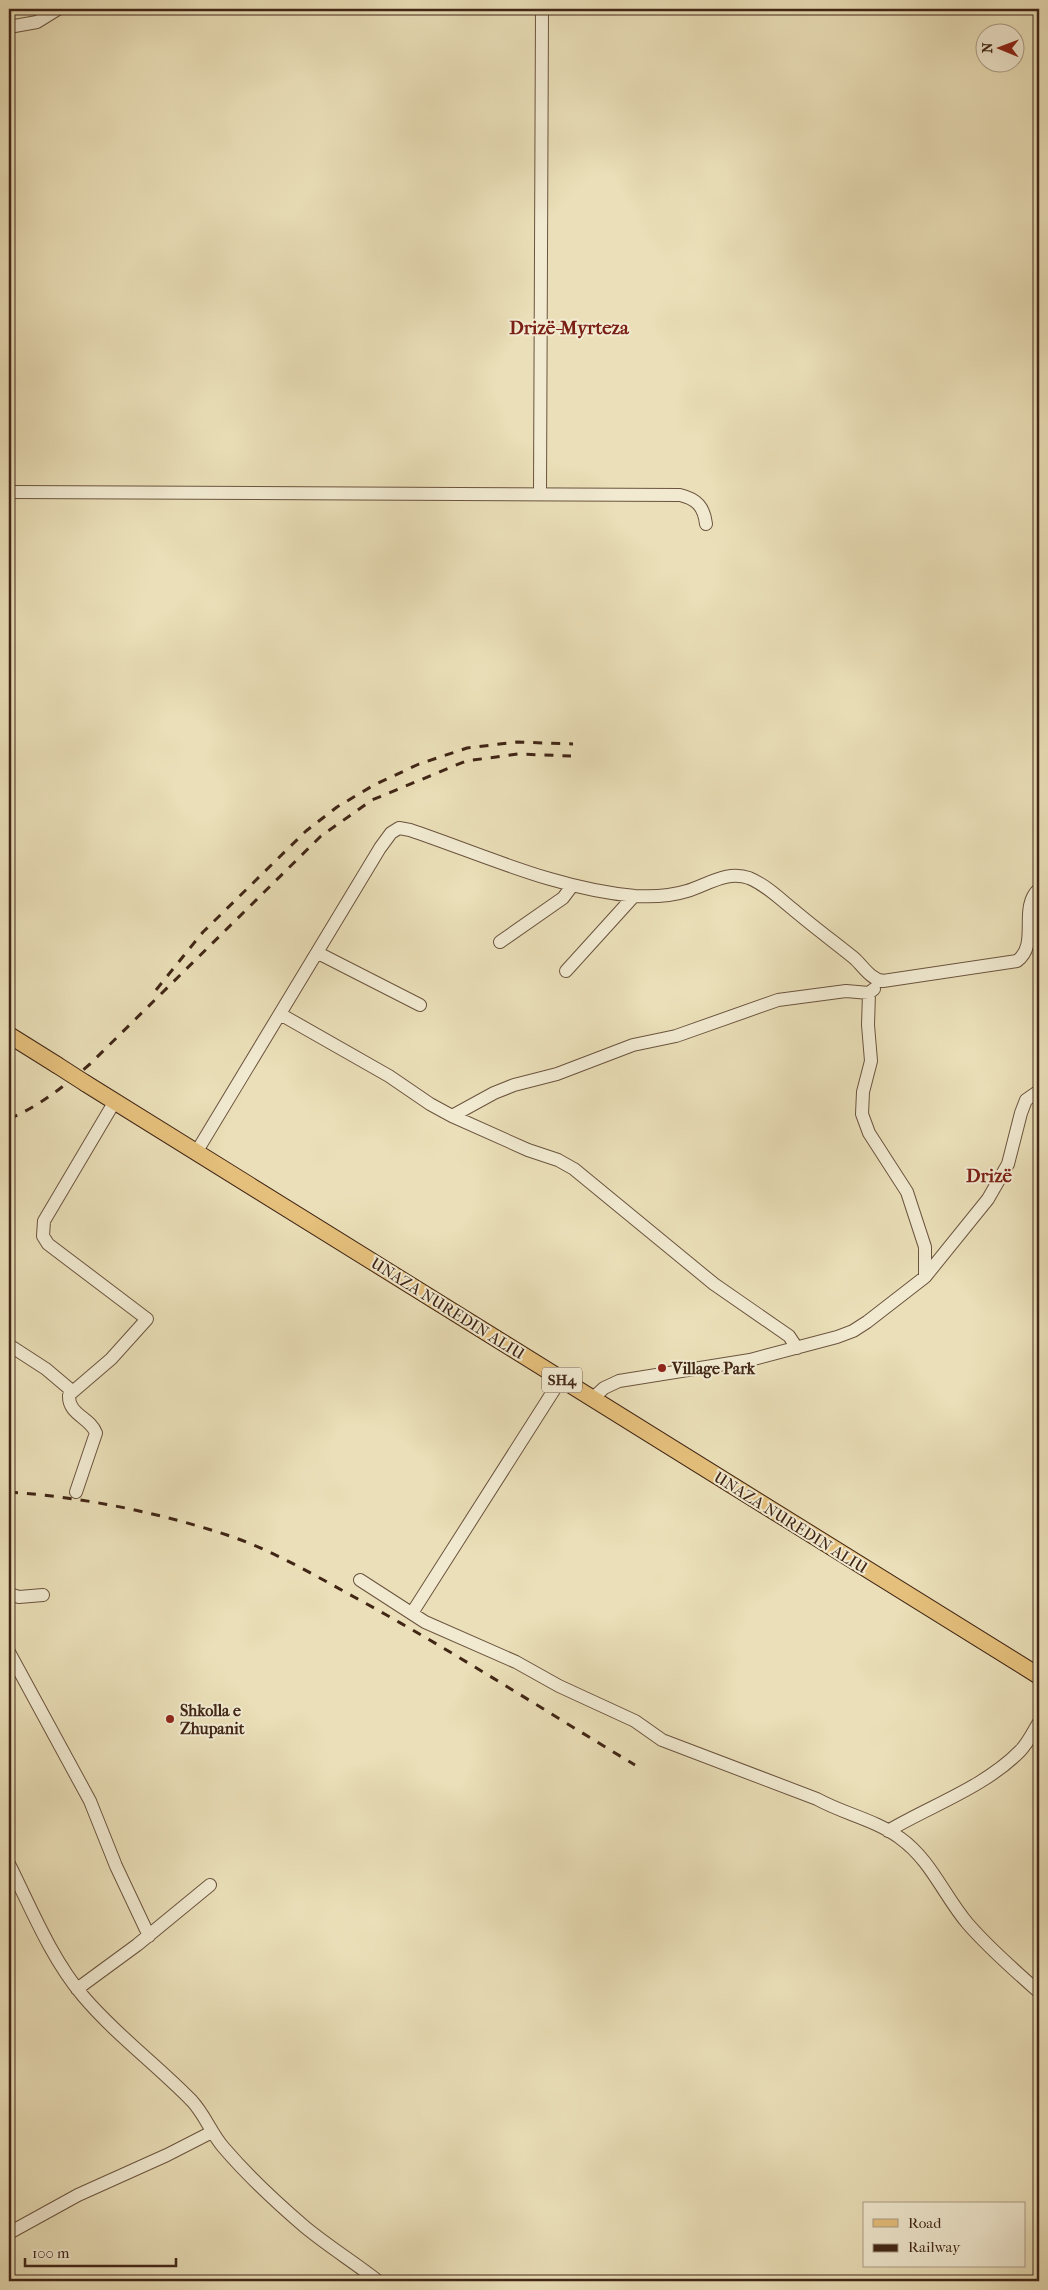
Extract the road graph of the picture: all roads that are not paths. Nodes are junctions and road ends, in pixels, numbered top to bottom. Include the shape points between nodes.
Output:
1 (58, 9) edge
2 (542, 9) edge
3 (9, 27) edge
4 (9, 492) edge
5 (540, 494) junction
6 (706, 524) dead end
7 (572, 886) junction
8 (1039, 889) edge
9 (634, 896) junction
10 (500, 942) dead end
11 (318, 953) junction
12 (566, 971) dead end
13 (878, 980) junction
14 (869, 993) junction
15 (420, 1005) dead end
16 (280, 1014) junction
17 (9, 1036) edge
18 (1039, 1091) edge
19 (115, 1101) junction
20 (452, 1116) junction
21 (197, 1152) junction
22 (925, 1276) junction
23 (9, 1345) edge
24 (797, 1348) junction
25 (561, 1379) junction
26 (72, 1391) junction
27 (592, 1398) junction
28 (76, 1492) dead end
29 (360, 1580) dead end
30 (9, 1594) edge
31 (42, 1595) dead end
32 (412, 1613) junction
33 (9, 1652) edge
34 (1039, 1676) edge
35 (1039, 1722) edge
36 (888, 1831) junction
37 (9, 1864) edge
38 (210, 1885) dead end
39 (149, 1936) junction
40 (78, 1989) junction
41 (1039, 1992) edge
42 (212, 2132) junction
43 (9, 2233) edge
44 (378, 2281) edge

1 - 3 street via 37,22
2 - 5 street
4 - 5 street
5 - 6 street via 680,495 702,507
7 - 9 street
7 - 10 street via 563,898
7 - 11 street via 399,828 391,832 380,848
8 - 13 street via 1030,902 1027,946 1017,961
9 - 12 street
9 - 13 street via 688,891 732,875 748,878 764,886
11 - 15 street
11 - 16 street
13 - 14 street via 875,989
14 - 20 street via 846,991 778,1000 494,1093
14 - 22 street via 871,1060 863,1092 862,1114 876,1146 907,1192 925,1247
16 - 20 street
16 - 21 street
17 - 19 main road, UNAZA NUREDIN ALIU / SH4, bridge
18 - 22 street via 1026,1100 1008,1164 998,1184
19 - 21 main road, UNAZA NUREDIN ALIU / SH4
19 - 26 street via 48,1212 44,1220 44,1236 54,1250 147,1319 105,1365
20 - 24 street via 574,1169 714,1284 789,1336
21 - 25 main road, UNAZA NUREDIN ALIU / SH4
22 - 24 street via 852,1331
23 - 26 street
24 - 27 street via 710,1368 619,1381
25 - 27 main road, UNAZA NUREDIN ALIU / SH4
25 - 32 street
26 - 28 street via 70,1406 96,1433
27 - 34 main road, UNAZA NUREDIN ALIU / SH4
29 - 32 street
30 - 31 street via 18,1597
32 - 36 street via 441,1630 516,1662 635,1721 662,1740 817,1799
33 - 39 street via 90,1800
35 - 36 street via 1020,1752 998,1768 953,1798
36 - 41 street via 902,1839 928,1864 968,1924
37 - 40 street via 59,1961
38 - 39 street
39 - 40 street
40 - 42 street via 101,2016 194,2103
42 - 43 street via 78,2195
42 - 44 street via 281,2205

